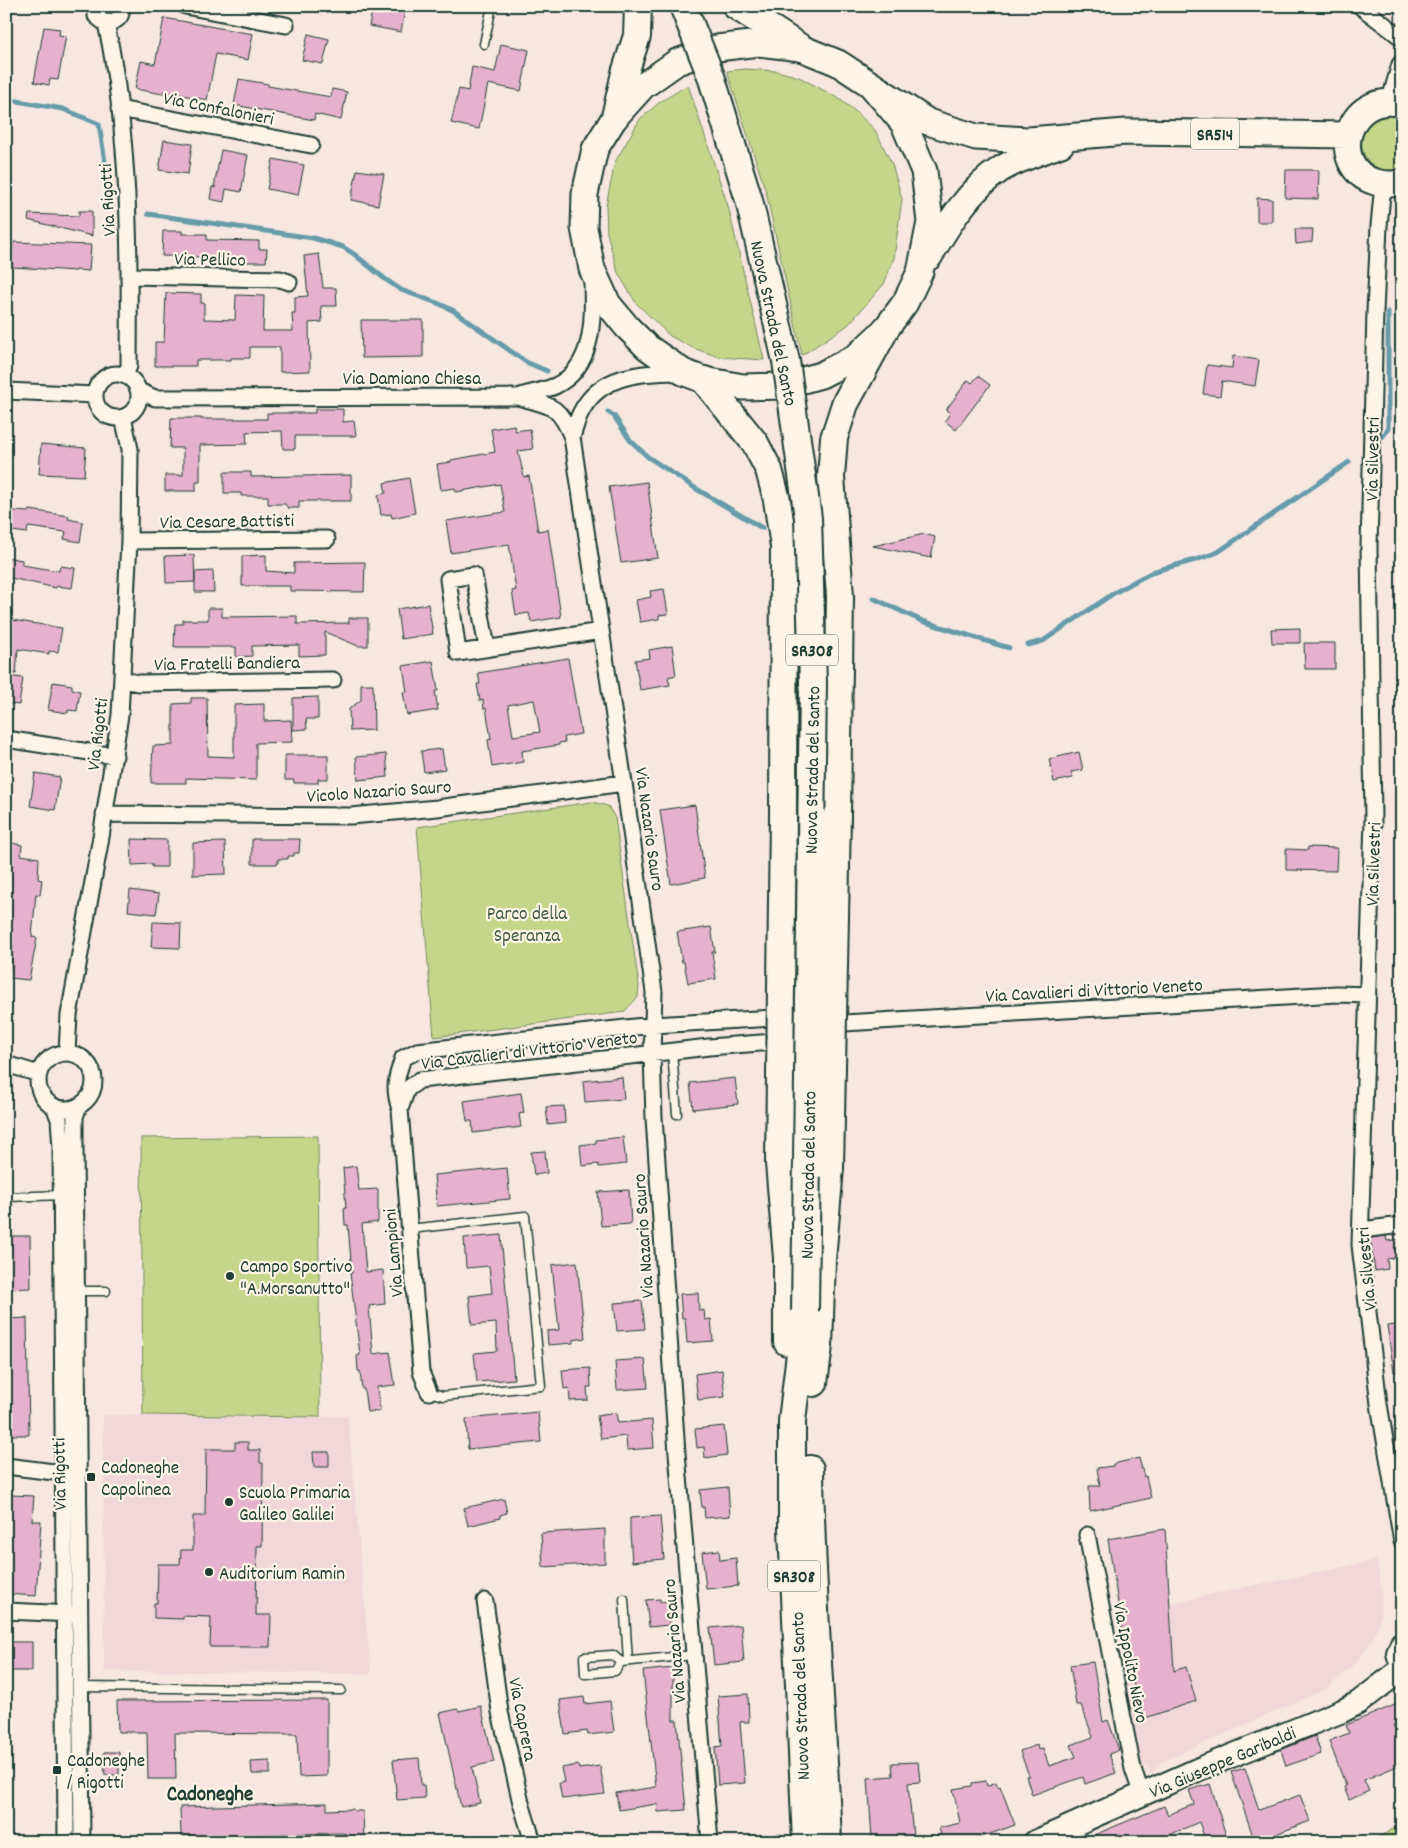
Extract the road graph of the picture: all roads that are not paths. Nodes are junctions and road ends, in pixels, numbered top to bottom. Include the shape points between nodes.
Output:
1 (121, 6) edge
2 (185, 6) edge
3 (492, 6) edge
4 (638, 6) edge
5 (683, 6) edge
6 (736, 6) edge
7 (1360, 6) edge
8 (95, 7) edge
9 (106, 23) junction
10 (286, 25) dead end
11 (1402, 38) edge
12 (484, 44) dead end
13 (801, 48) junction
14 (1402, 66) edge
15 (871, 85) junction
16 (1397, 103) edge
17 (119, 109) junction
18 (615, 117) junction
19 (1348, 135) junction
20 (1083, 136) junction
21 (311, 145) dead end
22 (1392, 183) edge
23 (592, 269) junction
24 (920, 272) junction
25 (129, 276) junction
26 (289, 282) dead end
27 (886, 330) junction
28 (125, 376) junction
29 (693, 376) junction
30 (6, 391) edge
31 (139, 391) junction
32 (95, 395) junction
33 (518, 397) junction
34 (123, 417) junction
35 (572, 437) junction
36 (327, 539) dead end
37 (129, 541) junction
38 (601, 631) junction
39 (487, 648) junction
40 (122, 680) junction
41 (333, 680) dead end
42 (6, 739) edge
43 (115, 756) junction
44 (624, 783) junction
45 (104, 814) junction
46 (1368, 995) junction
47 (653, 1025) junction
48 (823, 1025) junction
49 (67, 1052) junction
50 (672, 1052) junction
51 (652, 1054) junction
52 (6, 1064) edge
53 (39, 1074) junction
54 (54, 1106) junction
55 (79, 1106) junction
56 (400, 1110) junction
57 (677, 1114) dead end
58 (68, 1195) junction
59 (6, 1197) edge
60 (1402, 1225) edge
61 (410, 1229) junction
62 (1361, 1230) junction
63 (69, 1291) junction
64 (106, 1291) dead end
65 (429, 1392) joint
66 (801, 1419) junction
67 (6, 1466) edge
68 (62, 1472) junction
69 (78, 1472) junction
70 (1087, 1535) dead end
71 (1402, 1542) edge
72 (624, 1599) dead end
73 (485, 1601) dead end
74 (6, 1611) edge
75 (72, 1614) junction
76 (1402, 1643) edge
77 (694, 1655) junction
78 (625, 1661) junction
79 (1402, 1667) edge
80 (65, 1688) junction
81 (81, 1688) junction
82 (341, 1690) dead end
83 (1142, 1795) junction
84 (66, 1842) edge
85 (82, 1842) edge
86 (533, 1842) edge
87 (710, 1842) edge
88 (806, 1842) edge
89 (828, 1842) edge
90 (1035, 1842) edge

1 - 9 street via 118,19
2 - 10 street
3 - 12 lane
4 - 18 highway via 637,36
5 - 66 highway, Nuova Strada del Santo / SR308, bridge via 711,76 749,200 786,360 808,518 813,683
6 - 13 highway
7 - 11 street
8 - 9 street, Via Rigotti via 96,16
9 - 17 street, Via Rigotti
13 - 15 main road via 838,63
13 - 18 main road via 759,43 717,48 693,56 678,62 643,86
14 - 16 street
15 - 20 main road, SR514 via 928,122 976,137 1029,140
15 - 24 main road via 904,124 924,171 930,222
16 - 19 main road via 1369,107 1359,114
17 - 21 street, Via Confalonieri
17 - 25 street, Via Rigotti via 127,194
18 - 23 main road via 594,149 585,194 584,228
19 - 20 main road, SR514 via 1126,132
19 - 22 main road via 1348,148 1359,172 1370,180
20 - 24 main road, SR514 via 1001,169 968,198
22 - 46 street, Via Silvestri via 1379,218 1374,312 1369,548 1373,820
23 - 29 main road via 608,304 627,327 647,347
23 - 33 street, Via Damiano Chiesa via 593,322 586,353 574,373 555,386
24 - 27 main road via 905,303
25 - 26 street, Via Pellico via 280,279
25 - 28 street, Via Rigotti via 129,366
27 - 29 main road via 856,357 820,375 782,386 743,387
27 - 66 highway, bridge via 845,404 834,438 831,477 840,596 830,1168 819,1346
28 - 31 street
28 - 32 street via 105,378
29 - 35 street via 655,372 626,376 604,386 590,398 581,412
29 - 66 highway, bridge via 755,443 769,470 778,500 784,546 779,1163 787,1258 787,1346
30 - 32 street
31 - 33 street, Via Damiano Chiesa via 154,398
31 - 34 street via 138,404
32 - 34 street via 101,411 111,417
33 - 35 street, Via Nazario Sauro via 556,410
34 - 37 street, Via Rigotti via 130,449
35 - 38 street, Via Nazario Sauro
36 - 37 street, Via Cesare Battisti
37 - 40 street, Via Rigotti
38 - 39 street
38 - 44 street, Via Nazario Sauro
39 - 39 street via 458,653 448,579 474,575
40 - 41 street, Via Fratelli Bandiera via 139,683
40 - 43 street, Via Rigotti
42 - 43 street
43 - 45 street, Via Rigotti
44 - 45 street, Vicolo Nazario Sauro via 359,816
44 - 47 street, Via Nazario Sauro via 654,992
45 - 49 street, Via Rigotti via 69,1014
46 - 48 street, Via Cavalieri di Vittorio Veneto via 1337,994
46 - 62 street, Via Silvestri
47 - 48 street, Via Cavalieri di Vittorio Veneto via 774,1018
47 - 51 street, Via Nazario Sauro
47 - 56 street, Via Cavalieri di Vittorio Veneto via 417,1050 403,1058 396,1078
48 - 50 street, Via Cavalieri di Vittorio Veneto via 774,1042
49 - 53 street via 52,1056
49 - 55 street, Via Rigotti via 83,1058 94,1078 91,1094
50 - 51 street, Via Cavalieri di Vittorio Veneto
50 - 57 lane
51 - 56 street, Via Cavalieri di Vittorio Veneto via 420,1080 407,1089
51 - 77 street, Via Nazario Sauro via 677,1453
52 - 53 street
53 - 54 street, Via Rigotti via 40,1091
54 - 55 street via 64,1109
54 - 58 street, Via Rigotti via 59,1119
55 - 58 street, Via Rigotti via 75,1117
56 - 61 street, Via Lampioni
58 - 59 lane
58 - 63 street, Via Rigotti
60 - 62 street
61 - 65 street, Via Lampioni via 421,1372
61 - 65 lane via 525,1216 540,1386 443,1396
62 - 71 street, Via Silvestri via 1360,1245 1379,1404
63 - 64 lane
63 - 68 street, Via Rigotti
63 - 69 street, Via Rigotti
66 - 88 highway, Nuova Strada del Santo / SR308 via 792,1529
66 - 89 highway, Nuova Strada del Santo / SR308 via 811,1535
67 - 68 street
68 - 69 street
68 - 75 street, Via Rigotti
69 - 75 street, Via Rigotti
70 - 83 street, Via Ippolito Nievo via 1133,1769
72 - 78 lane
73 - 86 street, Via Caprera via 500,1712
74 - 75 street
75 - 80 street, Via Rigotti
75 - 81 street, Via Rigotti
76 - 79 main road, Via Giuseppe Garibaldi via 1398,1653
77 - 78 lane
77 - 87 street, Via Nazario Sauro
78 - 78 lane via 613,1655 584,1657 585,1674 615,1671
79 - 83 main road, Via Giuseppe Garibaldi via 1358,1704
80 - 81 lane
80 - 84 street, Via Rigotti
81 - 82 lane
81 - 85 street, Via Rigotti
83 - 90 main road, Via Giuseppe Garibaldi

